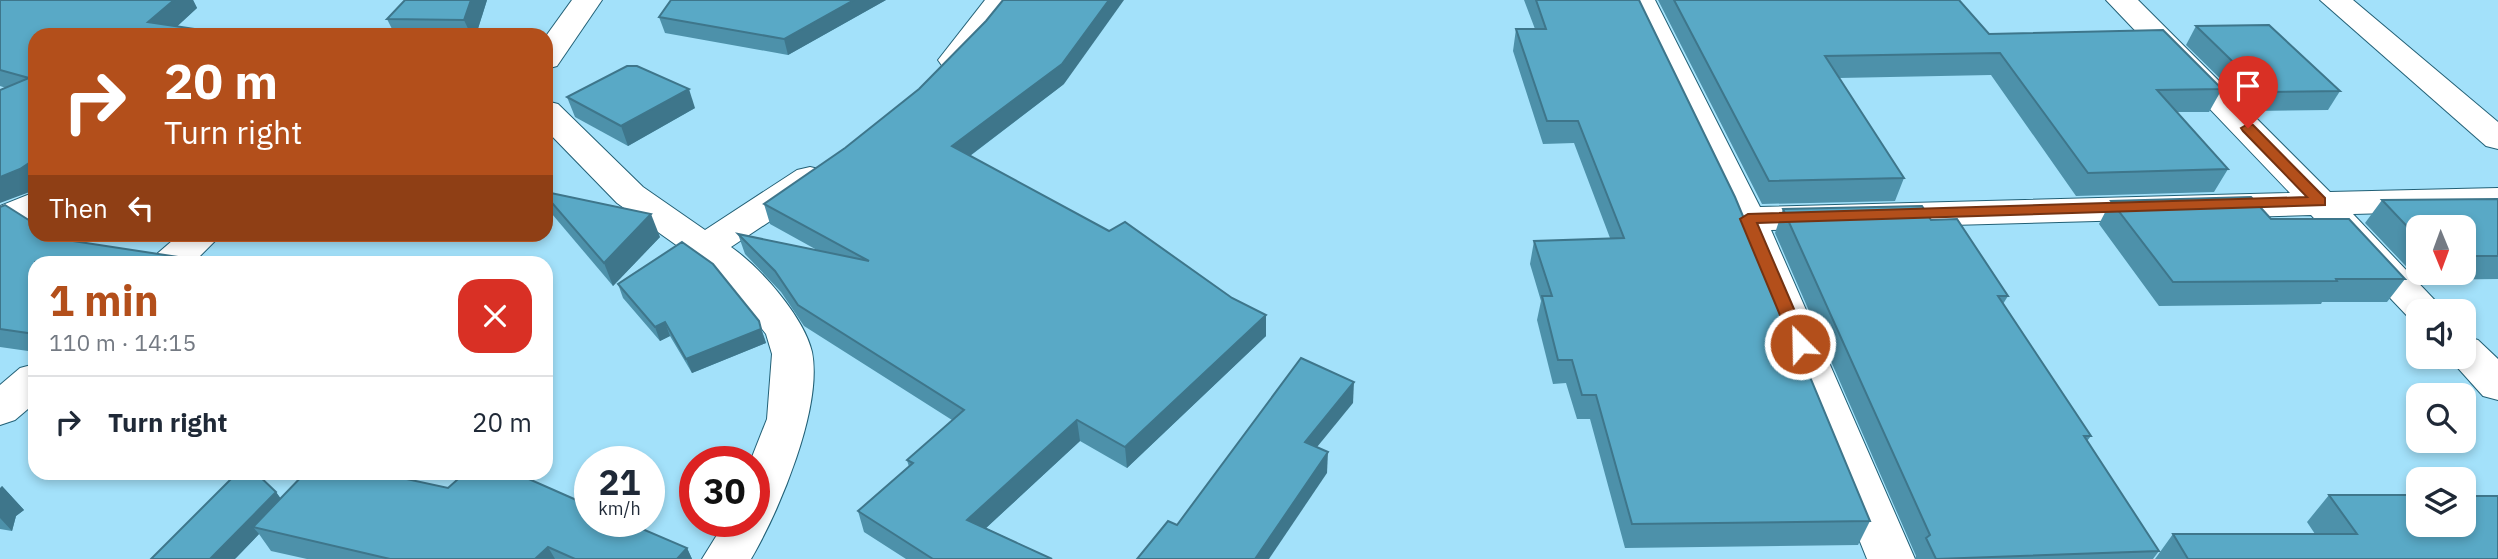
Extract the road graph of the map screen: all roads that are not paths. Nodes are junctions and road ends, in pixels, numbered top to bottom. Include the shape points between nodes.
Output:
1 (587, 0) edge
2 (1001, 0) edge
3 (1640, 0) edge
4 (2121, 0) edge
5 (2335, 0) edge
6 (553, 49) edge
7 (934, 79) edge
8 (553, 118) edge
9 (2498, 139) edge
10 (836, 158) edge
11 (2498, 199) edge
12 (2320, 201) junction
13 (28, 207) edge
14 (1748, 219) junction
15 (0, 220) edge
16 (704, 248) junction
17 (2414, 299) edge
18 (2476, 362) edge
19 (28, 385) edge
20 (2498, 385) edge
21 (0, 409) edge
22 (770, 467) edge
23 (740, 537) edge
24 (726, 559) edge
25 (1891, 559) edge

1 - 6 street
2 - 7 street via 968,46
3 - 14 street
4 - 12 street
5 - 9 street
8 - 16 street via 630,195
10 - 16 street
11 - 12 street
12 - 14 street
12 - 17 street
13 - 15 street
14 - 25 street
16 - 22 street via 733,267 785,330 792,354 788,419
18 - 20 street
19 - 21 street
23 - 24 street

